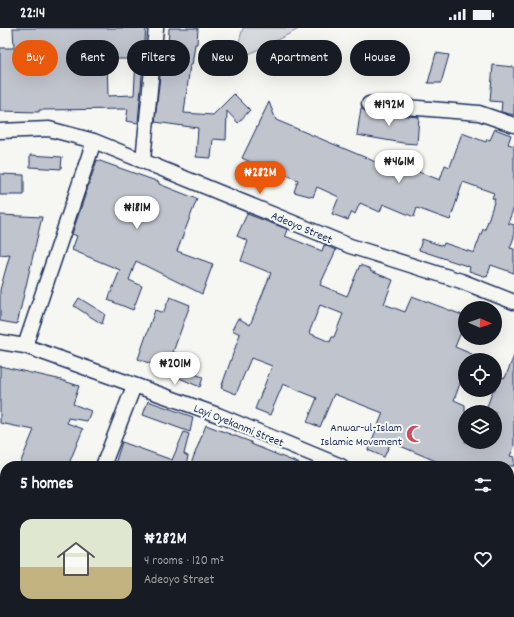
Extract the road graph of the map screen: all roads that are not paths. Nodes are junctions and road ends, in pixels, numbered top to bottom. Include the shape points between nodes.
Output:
1 (156, 28) edge
2 (369, 104) dead end
3 (514, 125) edge
4 (0, 131) edge
5 (94, 141) junction
6 (143, 160) junction
7 (514, 302) edge
8 (0, 342) edge
9 (25, 346) junction
10 (134, 386) junction
11 (106, 461) edge
12 (329, 461) edge

1 - 6 street
2 - 3 street via 479,113
4 - 5 street, Adeoyo Street via 49,129
5 - 6 street, Adeoyo Street
5 - 9 street
6 - 7 street, Adeoyo Street via 350,246 461,281
8 - 9 street, Layi Oyekanmi Street
9 - 10 street, Layi Oyekanmi Street
10 - 11 street
10 - 12 street, Layi Oyekanmi Street via 218,414

